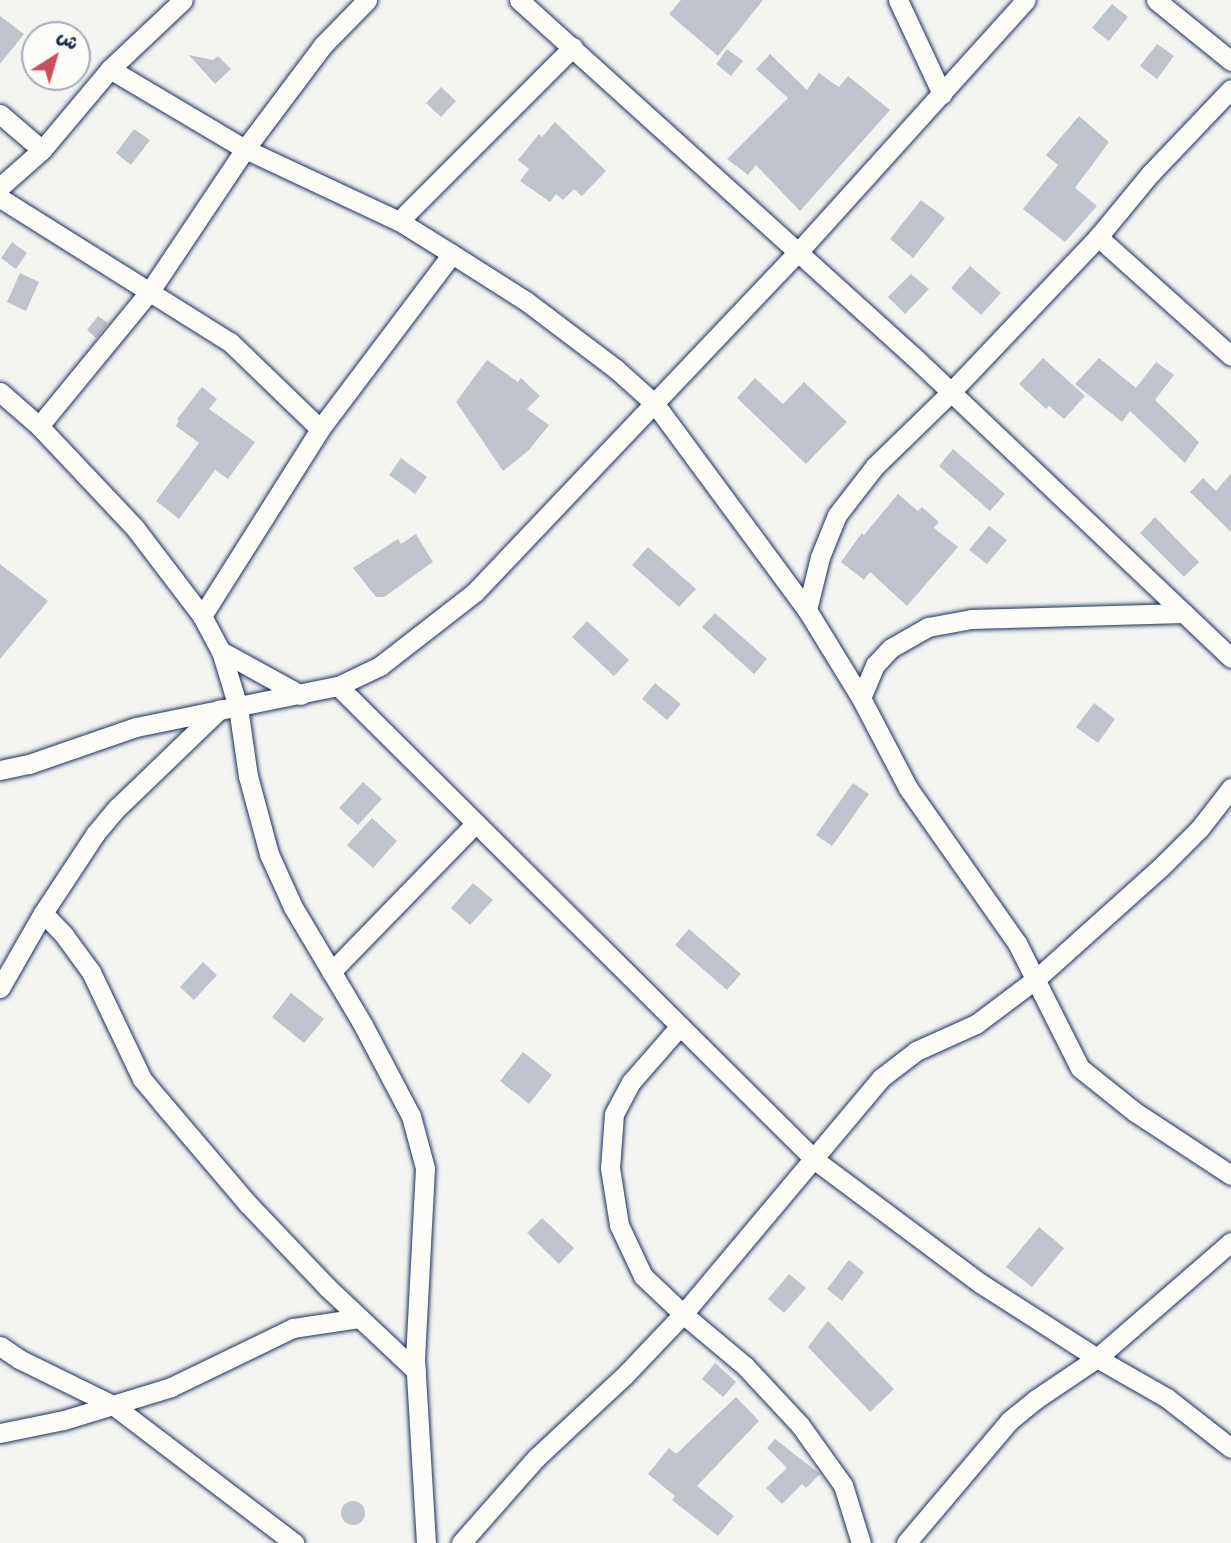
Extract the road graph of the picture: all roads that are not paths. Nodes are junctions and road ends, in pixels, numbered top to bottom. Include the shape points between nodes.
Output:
1 (183, 0) edge
2 (367, 0) edge
3 (519, 0) edge
4 (898, 0) edge
5 (1026, 0) edge
6 (1156, 0) edge
7 (573, 47) junction
8 (1231, 61) edge
9 (110, 69) junction
10 (1231, 89) edge
11 (942, 94) junction
12 (0, 114) edge
13 (245, 149) junction
14 (41, 150) junction
15 (0, 187) edge
16 (0, 198) edge
17 (398, 221) junction
18 (1098, 237) junction
19 (799, 251) junction
20 (452, 254) junction
21 (149, 290) junction
22 (1231, 355) edge
23 (951, 391) junction
24 (0, 392) edge
25 (655, 404) junction
26 (39, 426) junction
27 (320, 429) junction
28 (807, 610) junction
29 (1184, 613) junction
30 (202, 616) junction
31 (221, 652) junction
32 (1231, 658) edge
33 (338, 685) junction
34 (301, 695) junction
35 (861, 698) junction
36 (229, 708) junction
37 (0, 769) edge
38 (1231, 788) edge
39 (476, 823) junction
40 (43, 913) junction
41 (331, 972) junction
42 (1036, 979) junction
43 (0, 988) edge
44 (680, 1026) junction
45 (815, 1160) junction
46 (1231, 1175) edge
47 (1231, 1241) edge
48 (683, 1314) junction
49 (359, 1318) junction
50 (0, 1346) edge
51 (1097, 1358) junction
52 (416, 1371) junction
53 (113, 1405) junction
54 (0, 1433) edge
55 (1231, 1448) edge
56 (294, 1543) edge
57 (426, 1543) edge
58 (461, 1543) edge
59 (861, 1543) edge
60 (906, 1543) edge

1 - 9 street
2 - 13 street via 323,45
3 - 7 street
4 - 11 street
5 - 11 street
6 - 8 street
7 - 17 street
7 - 19 street
9 - 13 street
9 - 14 street
10 - 18 street
11 - 19 street
12 - 14 street
13 - 17 street
13 - 21 street
14 - 15 street
16 - 21 street
17 - 20 street
18 - 22 street
18 - 23 street
19 - 23 street
19 - 25 street
20 - 25 street via 526,301
20 - 27 street
21 - 26 street
21 - 27 street via 230,342
23 - 28 street via 875,467 837,515 820,557
23 - 29 street
24 - 26 street
25 - 28 street
25 - 33 street via 475,592 380,666
26 - 30 street via 135,528
27 - 30 street
28 - 35 street
29 - 32 street
29 - 35 street via 971,619 928,627 883,656
30 - 31 street
31 - 34 street
31 - 36 street
33 - 34 street
33 - 39 street
34 - 36 street
35 - 42 street via 908,788 994,908
36 - 37 street via 136,727 29,764
36 - 40 street via 118,807
36 - 41 street via 269,854
38 - 42 street via 1161,867
39 - 41 street
39 - 44 street
40 - 43 street
40 - 49 street via 91,972 142,1079 248,1205
41 - 52 street via 411,1116 425,1168
42 - 45 street via 976,1024 916,1051 881,1078
42 - 46 street via 1080,1068 1135,1112
44 - 45 street
44 - 48 street via 631,1082 614,1114 610,1168 620,1225 643,1276
45 - 48 street
45 - 51 street via 980,1283
47 - 51 street
48 - 58 street via 536,1458
48 - 59 street via 745,1366 800,1425 843,1485
49 - 52 street
49 - 53 street via 293,1328 171,1387
50 - 53 street
51 - 55 street via 1167,1398
51 - 60 street via 1009,1422
52 - 57 street
53 - 54 street
53 - 56 street

